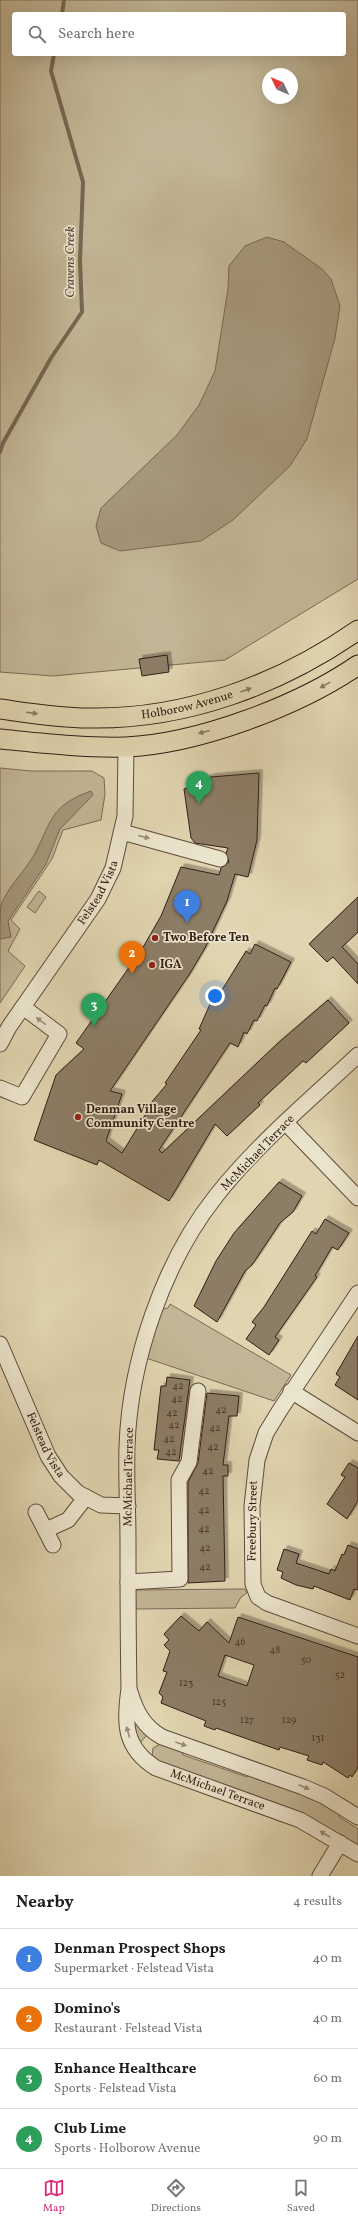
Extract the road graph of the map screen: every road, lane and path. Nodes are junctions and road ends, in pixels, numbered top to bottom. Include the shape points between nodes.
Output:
1 (358, 630) edge
2 (358, 665) edge
3 (0, 709) edge
4 (126, 717) junction
5 (0, 739) edge
6 (126, 747) junction
7 (122, 832) junction
8 (220, 859) dead end
9 (23, 1007) junction
10 (0, 1044) edge
11 (358, 1055) edge
12 (0, 1088) edge
13 (286, 1123) junction
14 (358, 1198) edge
15 (358, 1293) edge
16 (0, 1344) edge
17 (291, 1391) junction
18 (198, 1392) dead end
19 (358, 1433) edge
20 (86, 1497) junction
21 (128, 1506) junction
22 (36, 1512) dead end
23 (46, 1530) junction
24 (54, 1545) dead end
25 (128, 1582) junction
26 (358, 1636) edge
27 (129, 1689) junction
28 (162, 1737) junction
29 (147, 1761) junction
30 (358, 1817) edge
31 (340, 1843) junction
32 (358, 1854) edge
33 (320, 1876) edge

4 -> 1 main road, Holborow Avenue via 193,706 244,691 297,668
2 -> 6 main road via 297,700 255,717 193,735
3 -> 4 main road, Holborow Avenue via 65,717
4 - 6 main road, Felstead Vista
5 - 6 main road via 61,746
6 - 7 street, Felstead Vista via 125,816
7 -> 8 street
7 - 9 street, Felstead Vista via 113,868 98,899
9 - 10 street, Felstead Vista
12 -> 9 street via 22,1097 59,1034
11 - 13 street, McMichael Terrace
13 - 14 street
13 - 21 street, McMichael Terrace via 249,1158 215,1197 186,1240 163,1287 146,1337 133,1390 127,1444
15 - 17 street, Freebury Street
16 - 20 street, Felstead Vista via 48,1456 61,1476 78,1493
17 - 19 street
17 - 26 street, Freebury Street via 266,1433 254,1475 254,1589 258,1597 267,1604
18 - 25 street via 189,1462 179,1480 180,1578
20 - 21 street, Felstead Vista via 101,1505
20 - 23 street via 68,1520
21 - 25 street, McMichael Terrace
22 - 23 street
23 - 24 street
25 - 27 street, McMichael Terrace
27 - 28 street, McMichael Terrace via 142,1720
29 -> 27 street, McMichael Terrace via 135,1748 128,1731 126,1715
28 - 29 street via 151,1738 144,1746 143,1752
28 -> 30 street, McMichael Terrace via 303,1786
31 -> 29 street, McMichael Terrace via 300,1820 168,1773
31 - 32 street, McMichael Terrace
31 - 33 street

